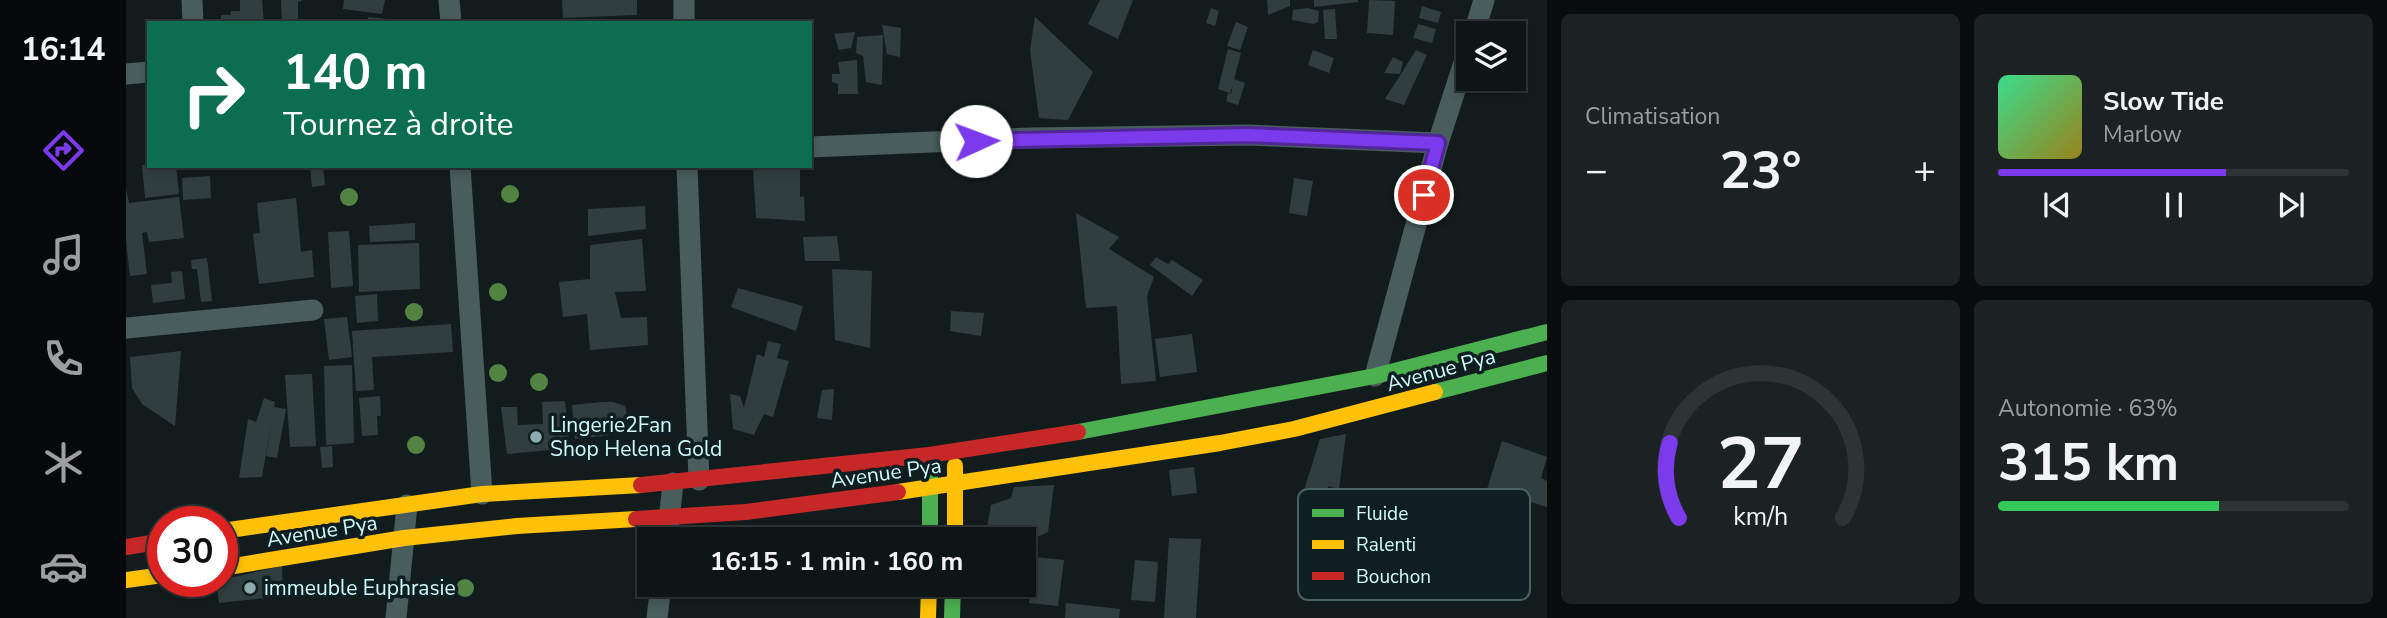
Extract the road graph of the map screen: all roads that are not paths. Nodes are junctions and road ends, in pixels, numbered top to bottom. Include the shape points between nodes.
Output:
1 (192, 0) edge
2 (449, 0) edge
3 (684, 0) edge
4 (1484, 0) edge
5 (193, 21) edge
6 (451, 21) edge
7 (684, 21) edge
8 (1478, 21) edge
9 (147, 72) edge
10 (126, 74) edge
11 (1456, 87) edge
12 (1438, 143) junction
13 (812, 147) edge
14 (460, 168) edge
15 (687, 168) edge
16 (313, 310) dead end
17 (126, 328) edge
18 (1547, 332) edge
19 (1547, 363) edge
20 (1375, 376) junction
21 (954, 451) junction
22 (929, 455) junction
23 (699, 480) junction
24 (673, 483) junction
25 (957, 484) junction
26 (932, 488) junction
27 (482, 494) junction
28 (407, 505) junction
29 (670, 516) junction
30 (669, 527) edge
31 (930, 527) edge
32 (955, 527) edge
33 (238, 529) edge
34 (404, 538) junction
35 (147, 544) edge
36 (126, 547) edge
37 (238, 565) edge
38 (147, 577) edge
39 (126, 580) edge
40 (659, 597) edge
41 (929, 597) edge
42 (953, 597) edge
43 (396, 618) edge
44 (657, 618) edge
45 (928, 618) edge
46 (952, 618) edge

1 - 5 street
2 - 6 street
3 - 7 street
4 - 8 street
9 - 10 street
11 - 12 street
12 - 13 street via 1248,135
12 - 20 street
14 - 27 street
15 - 23 street
16 - 17 street
18 - 20 main road, Avenue Pya
19 - 25 main road, Avenue Pya via 1294,429
20 - 21 main road, Avenue Pya via 1128,424
21 - 22 main road, Avenue Pya
21 - 25 main road
22 - 23 main road, Avenue Pya
22 - 26 main road
23 - 24 main road, Avenue Pya
24 - 27 main road, Avenue Pya
24 - 29 street
25 - 26 main road, Avenue Pya
25 - 32 main road
26 - 29 main road, Avenue Pya via 746,512
26 - 31 main road
27 - 28 main road, Avenue Pya
28 - 33 main road, Avenue Pya
28 - 34 street
29 - 30 street
29 - 34 main road, Avenue Pya
34 - 37 main road, Avenue Pya
34 - 43 street
35 - 36 main road
38 - 39 main road
40 - 44 street
41 - 45 main road
42 - 46 main road

